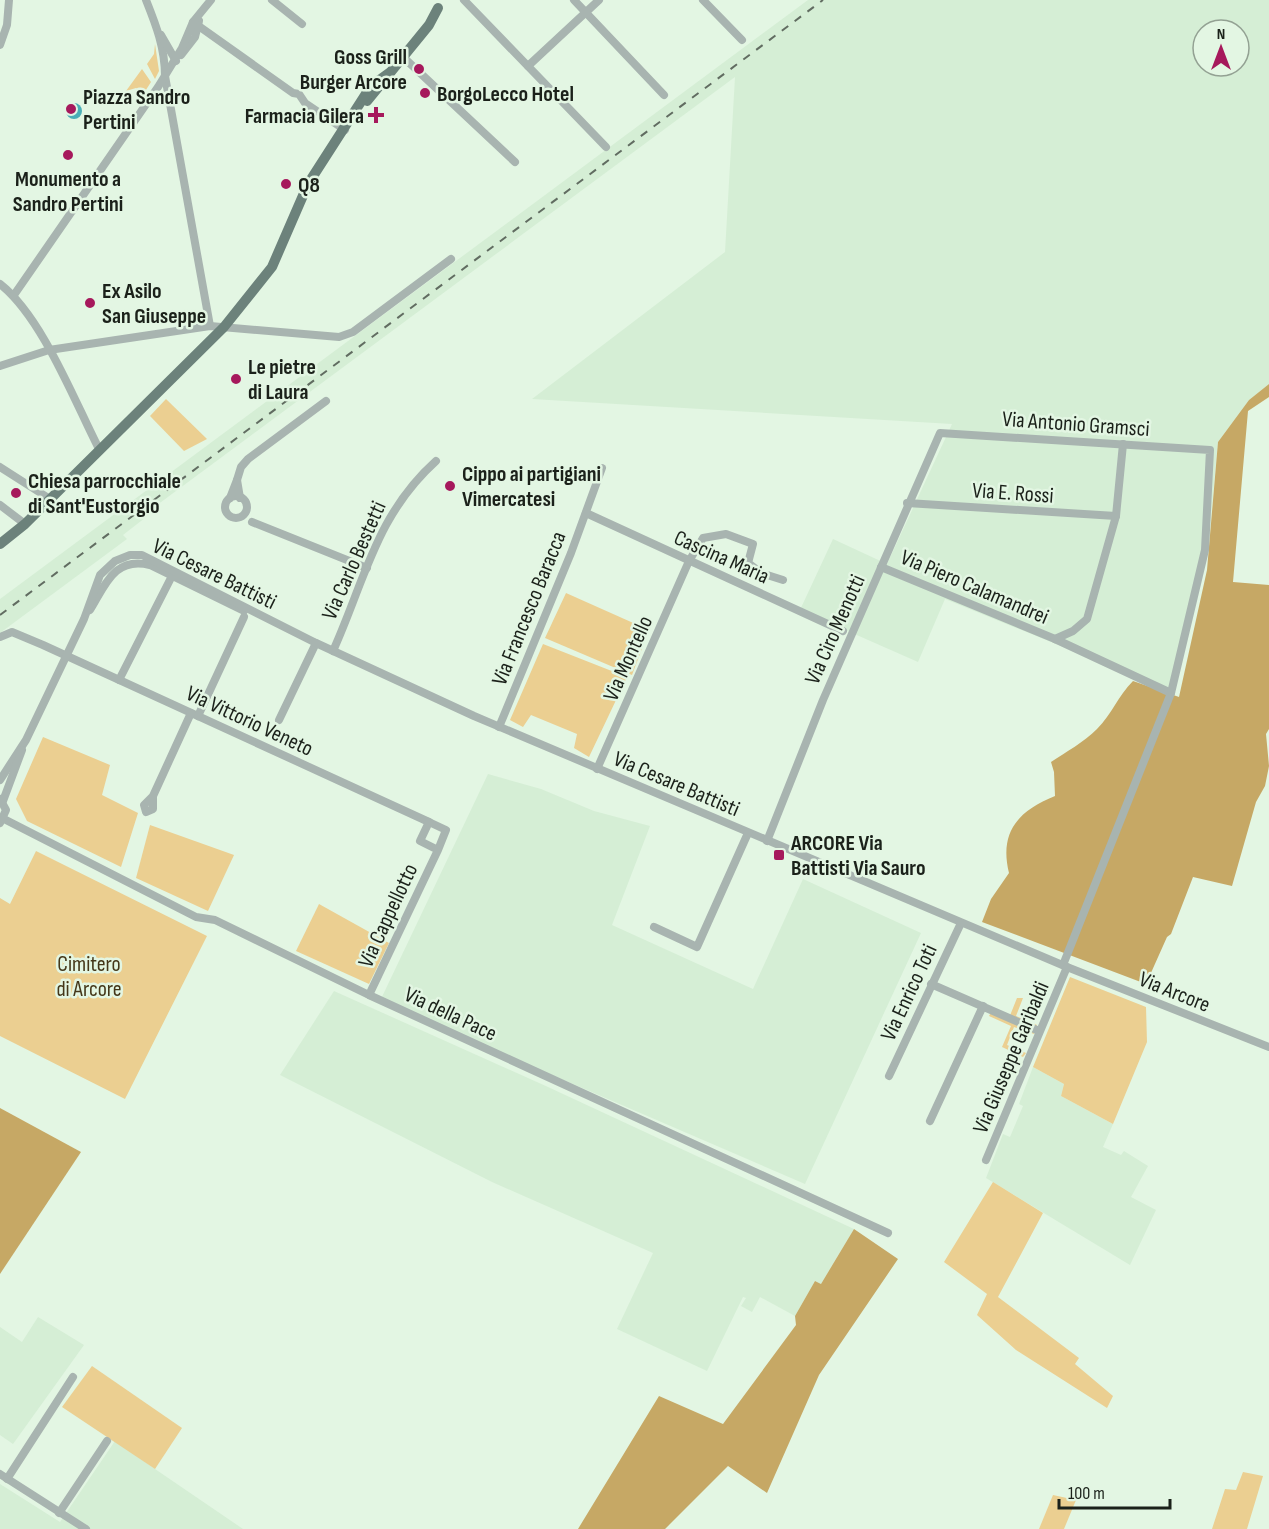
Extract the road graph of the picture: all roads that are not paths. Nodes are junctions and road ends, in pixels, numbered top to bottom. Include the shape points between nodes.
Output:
1 (9, 0) edge
2 (146, 0) edge
3 (211, 0) edge
4 (272, 0) edge
5 (464, 0) edge
6 (574, 0) edge
7 (598, 0) edge
8 (704, 0) edge
9 (441, 4) edge
10 (585, 12) junction
11 (196, 24) junction
12 (302, 24) dead end
13 (159, 31) junction
14 (185, 40) junction
15 (742, 40) dead end
16 (0, 45) edge
17 (168, 45) junction
18 (402, 56) junction
19 (176, 61) junction
20 (528, 66) junction
21 (165, 76) junction
22 (664, 95) dead end
23 (345, 130) junction
24 (606, 147) dead end
25 (515, 162) dead end
26 (451, 259) dead end
27 (0, 284) edge
28 (14, 295) junction
29 (210, 326) junction
30 (224, 327) junction
31 (49, 350) junction
32 (0, 366) edge
33 (326, 401) dead end
34 (940, 433) joint
35 (1124, 444) junction
36 (99, 449) junction
37 (1210, 450) joint
38 (436, 461) dead end
39 (0, 467) edge
40 (602, 468) dead end
41 (237, 480) junction
42 (230, 498) junction
43 (240, 498) junction
44 (50, 499) junction
45 (907, 503) junction
46 (0, 505) edge
47 (586, 513) junction
48 (242, 515) junction
49 (1116, 516) junction
50 (25, 524) junction
51 (0, 544) edge
52 (689, 561) junction
53 (881, 567) junction
54 (367, 568) junction
55 (173, 573) junction
56 (783, 580) dead end
57 (244, 617) dead end
58 (843, 631) dead end
59 (0, 637) edge
60 (1055, 639) junction
61 (316, 643) junction
62 (333, 651) junction
63 (66, 655) junction
64 (120, 680) junction
65 (1171, 693) junction
66 (195, 715) junction
67 (279, 720) dead end
68 (499, 727) junction
69 (26, 740) junction
70 (597, 769) junction
71 (0, 780) edge
72 (153, 796) dead end
73 (1, 800) edge
74 (2, 821) edge
75 (429, 822) junction
76 (748, 833) junction
77 (767, 841) junction
78 (438, 850) junction
79 (961, 923) junction
80 (654, 927) dead end
81 (1065, 966) junction
82 (932, 984) junction
83 (369, 996) junction
84 (983, 1006) junction
85 (1039, 1031) junction
86 (1269, 1047) edge
87 (889, 1076) dead end
88 (930, 1121) dead end
89 (986, 1160) dead end
90 (888, 1233) dead end
91 (73, 1377) dead end
92 (107, 1441) dead end
93 (3, 1476) edge
94 (59, 1513) junction
95 (86, 1529) edge

1 - 16 street
2 - 13 street
3 - 11 street
4 - 12 street
5 - 20 street
6 - 10 street
7 - 10 street
8 - 15 street
9 - 18 main road via 424,21
10 - 20 street
10 - 22 street
11 - 14 street
11 - 19 street via 188,49
11 - 23 street
13 - 17 street
13 - 21 street
14 - 17 street via 174,47
14 - 19 street
17 - 19 street
18 - 23 main road via 389,73 371,86
18 - 25 street
19 - 21 street
20 - 24 street
21 - 28 street
21 - 29 street
23 - 30 main road via 308,184 272,267
26 - 30 street via 353,332 339,337
27 - 28 street
28 - 31 street
29 - 30 street
29 - 31 street
30 - 36 main road
31 - 32 street
31 - 36 street
33 - 41 street via 248,459
34 - 35 street, Via Antonio Gramsci
34 - 45 street, Via Ciro Menotti
35 - 37 street, Via Antonio Gramsci
35 - 49 street
36 - 44 main road
37 - 65 street, Via Giuseppe Garibaldi via 1205,550
38 - 54 street, Via Carlo Bestetti via 402,496 384,526
39 - 44 street
40 - 47 street, Via Francesco Baracca
41 - 42 street
41 - 43 street
42 - 43 street
42 - 48 street via 226,512 233,518
43 - 48 street via 246,504
44 - 50 main road
45 - 49 street, Via E. Rossi
45 - 53 street, Via Ciro Menotti
46 - 50 street
47 - 52 street, Cascina Maria
47 - 68 street, Via Francesco Baracca
48 - 54 street
49 - 60 street via 1087,619
50 - 51 main road
52 - 56 street, Via Montello via 703,538 726,534 753,544 748,563 761,573
52 - 58 street, Cascina Maria
52 - 70 street, Via Montello
53 - 60 street, Via Piero Calamandrei
53 - 77 street, Via Ciro Menotti
54 - 62 street, Via Carlo Bestetti
55 - 61 street, Via Cesare Battisti
55 - 63 street, Via Cesare Battisti via 153,558 115,561 103,572
55 - 64 street
57 - 66 street
59 - 63 street via 9,632
60 - 65 street, Via Piero Calamandrei
61 - 62 street, Via Cesare Battisti
61 - 67 street
62 - 68 street, Via Cesare Battisti
63 - 64 street, Via Vittorio Veneto
63 - 69 street
64 - 66 street, Via Vittorio Veneto
65 - 81 street, Via Giuseppe Garibaldi
66 - 72 street
66 - 75 street, Via Vittorio Veneto
68 - 70 street, Via Cesare Battisti
69 - 71 street
69 - 73 street
70 - 76 street, Via Cesare Battisti
73 - 74 street via 6,810
74 - 83 street, Via della Pace via 196,917 215,920
75 - 78 street, Via Cappellotto via 446,830
75 - 78 street, Via Cappellotto via 420,841
76 - 77 street, Via Cesare Battisti
76 - 80 street via 697,946
77 - 79 street, Via Cesare Battisti
78 - 83 street, Via Cappellotto
79 - 81 street, Via Cesare Battisti
79 - 82 street, Via Enrico Toti
81 - 85 street, Via Giuseppe Garibaldi
81 - 86 street, Via Arcore
82 - 84 street
82 - 87 street, Via Enrico Toti
83 - 90 street, Via della Pace
84 - 85 street
84 - 88 street
85 - 89 street, Via Giuseppe Garibaldi
91 - 93 street
92 - 94 street
93 - 94 street
94 - 95 street

